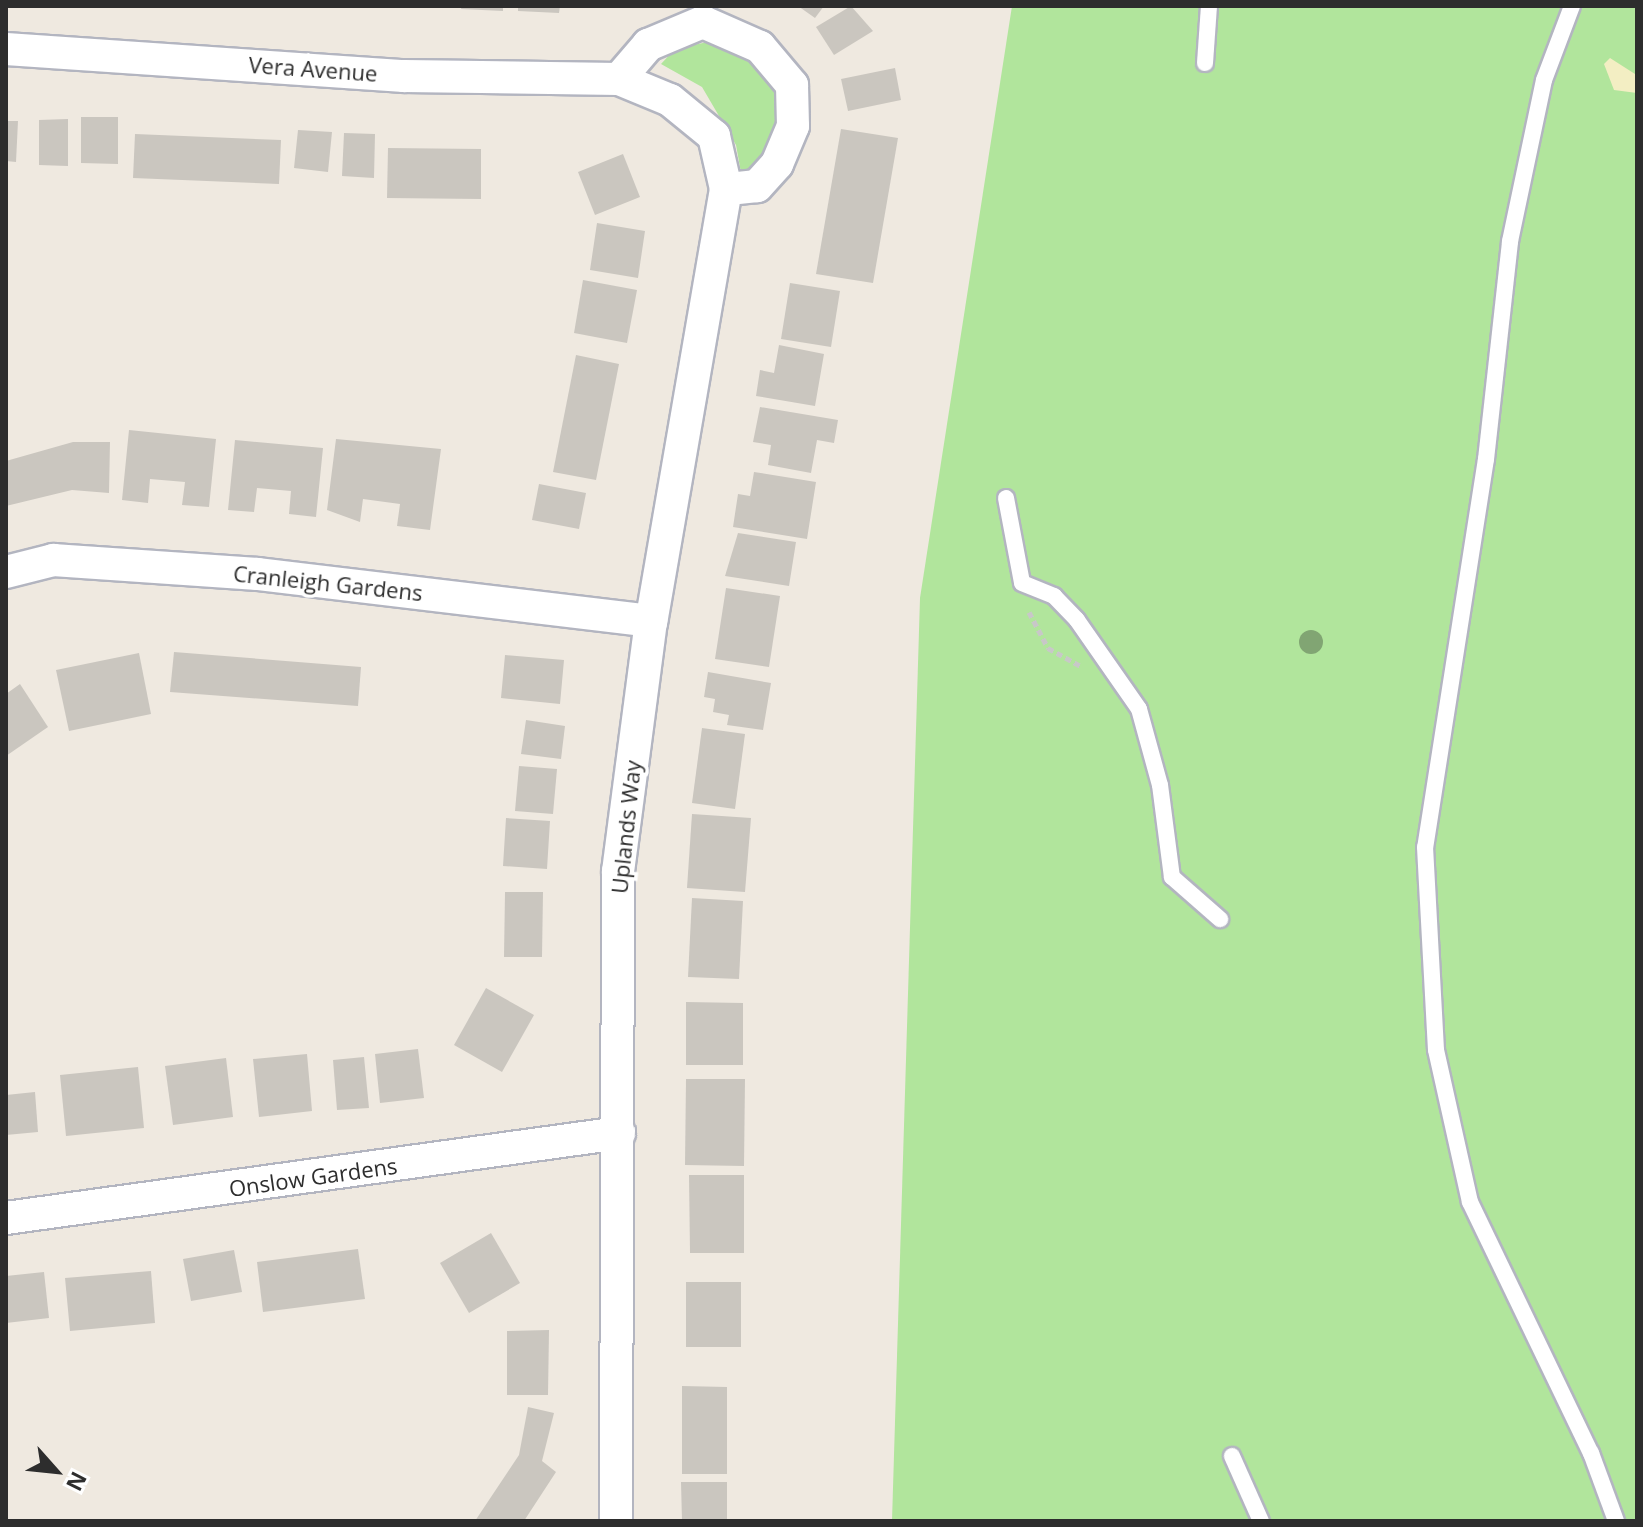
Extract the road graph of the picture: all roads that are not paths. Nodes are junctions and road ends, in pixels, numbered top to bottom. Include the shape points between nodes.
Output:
1 (1209, 6) edge
2 (1572, 6) edge
3 (6, 49) edge
4 (1205, 63) dead end
5 (619, 79) junction
6 (726, 189) junction
7 (1006, 498) dead end
8 (6, 572) edge
9 (651, 621) junction
10 (1220, 919) dead end
11 (619, 1133) junction
12 (6, 1218) edge
13 (1232, 1456) dead end
14 (616, 1521) edge
15 (1261, 1521) edge
16 (1616, 1521) edge

1 - 4 lane
2 - 16 lane via 1544,80 1510,242 1486,459 1425,847 1436,1050 1470,1202 1591,1453
3 - 5 street, Vera Avenue via 404,76
5 - 6 street, Uplands Way via 670,100 714,136
5 - 6 street via 648,45 703,22 760,47 792,85 793,126 777,164 757,186
6 - 9 street, Uplands Way
7 - 10 lane via 1022,583 1054,596 1139,709 1160,785 1172,877
8 - 9 street, Cranleigh Gardens via 53,560 258,574
9 - 11 street, Uplands Way via 618,871
11 - 12 street, Onslow Gardens
11 - 14 street, Uplands Way
13 - 15 lane

